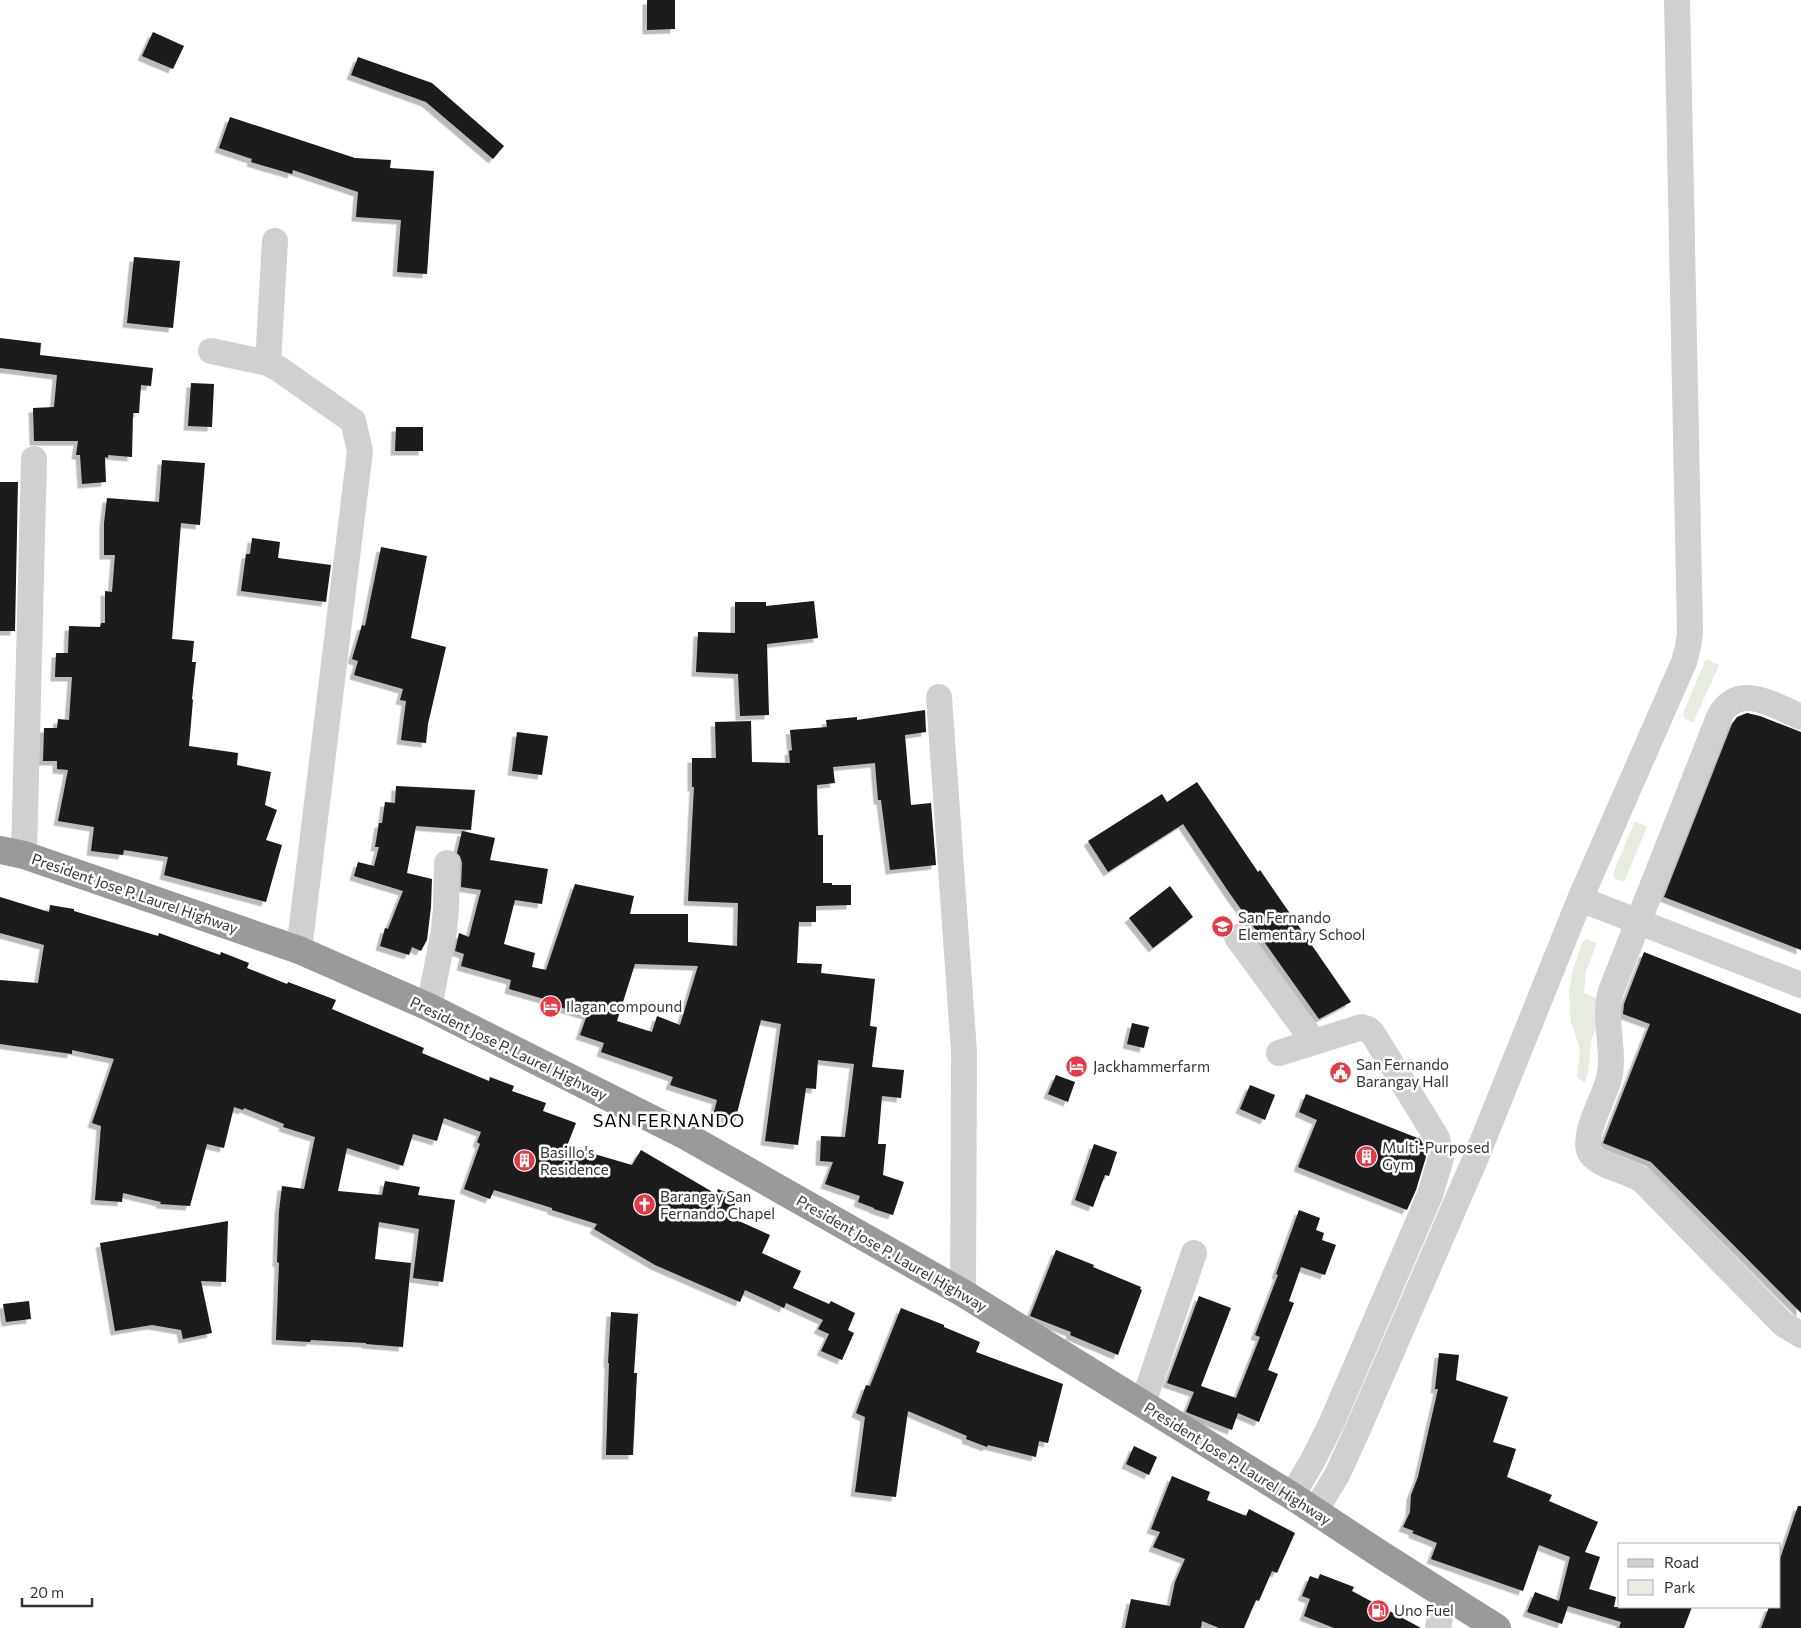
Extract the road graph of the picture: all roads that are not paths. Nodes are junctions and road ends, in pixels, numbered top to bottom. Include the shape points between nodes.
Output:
1 (1677, 0) edge
2 (276, 241) dead end
3 (211, 351) dead end
4 (268, 363) junction
5 (34, 460) dead end
6 (939, 698) dead end
7 (1801, 716) edge
8 (12, 852) edge
9 (447, 863) dead end
10 (1580, 899) junction
11 (1638, 922) junction
12 (1237, 937) dead end
13 (299, 950) junction
14 (1801, 985) edge
15 (429, 1007) junction
16 (1314, 1042) junction
17 (1279, 1053) dead end
18 (1194, 1253) dead end
19 (963, 1293) junction
20 (1801, 1335) edge
21 (1143, 1403) junction
22 (1292, 1496) junction
23 (1316, 1511) junction
24 (1444, 1594) junction
25 (1438, 1628) edge
26 (1498, 1628) edge

1 - 10 street via 1690,640 1684,662
2 - 4 street
3 - 4 street
4 - 13 street via 353,421 360,451
5 - 8 street
6 - 19 street via 964,1052
7 - 11 street via 1753,698 1733,700 1723,710
8 - 13 highway, President Jose P. Laurel Highway
9 - 15 street via 444,930
10 - 11 street
10 - 23 street via 1477,1155 1358,1429
11 - 14 street
11 - 20 street via 1608,1002 1610,1072 1589,1135 1588,1148 1596,1159 1642,1180 1783,1324
12 - 16 street
13 - 15 highway, President Jose P. Laurel Highway
15 - 19 highway, President Jose P. Laurel Highway via 686,1136
16 - 17 street
16 - 22 street via 1362,1027 1368,1029 1437,1138 1441,1158 1430,1195 1331,1424
18 - 21 street
19 - 21 highway, President Jose P. Laurel Highway
21 - 22 highway, President Jose P. Laurel Highway
22 - 23 highway, President Jose P. Laurel Highway
23 - 24 highway, President Jose P. Laurel Highway
24 - 25 street
24 - 26 highway, President Jose P. Laurel Highway

